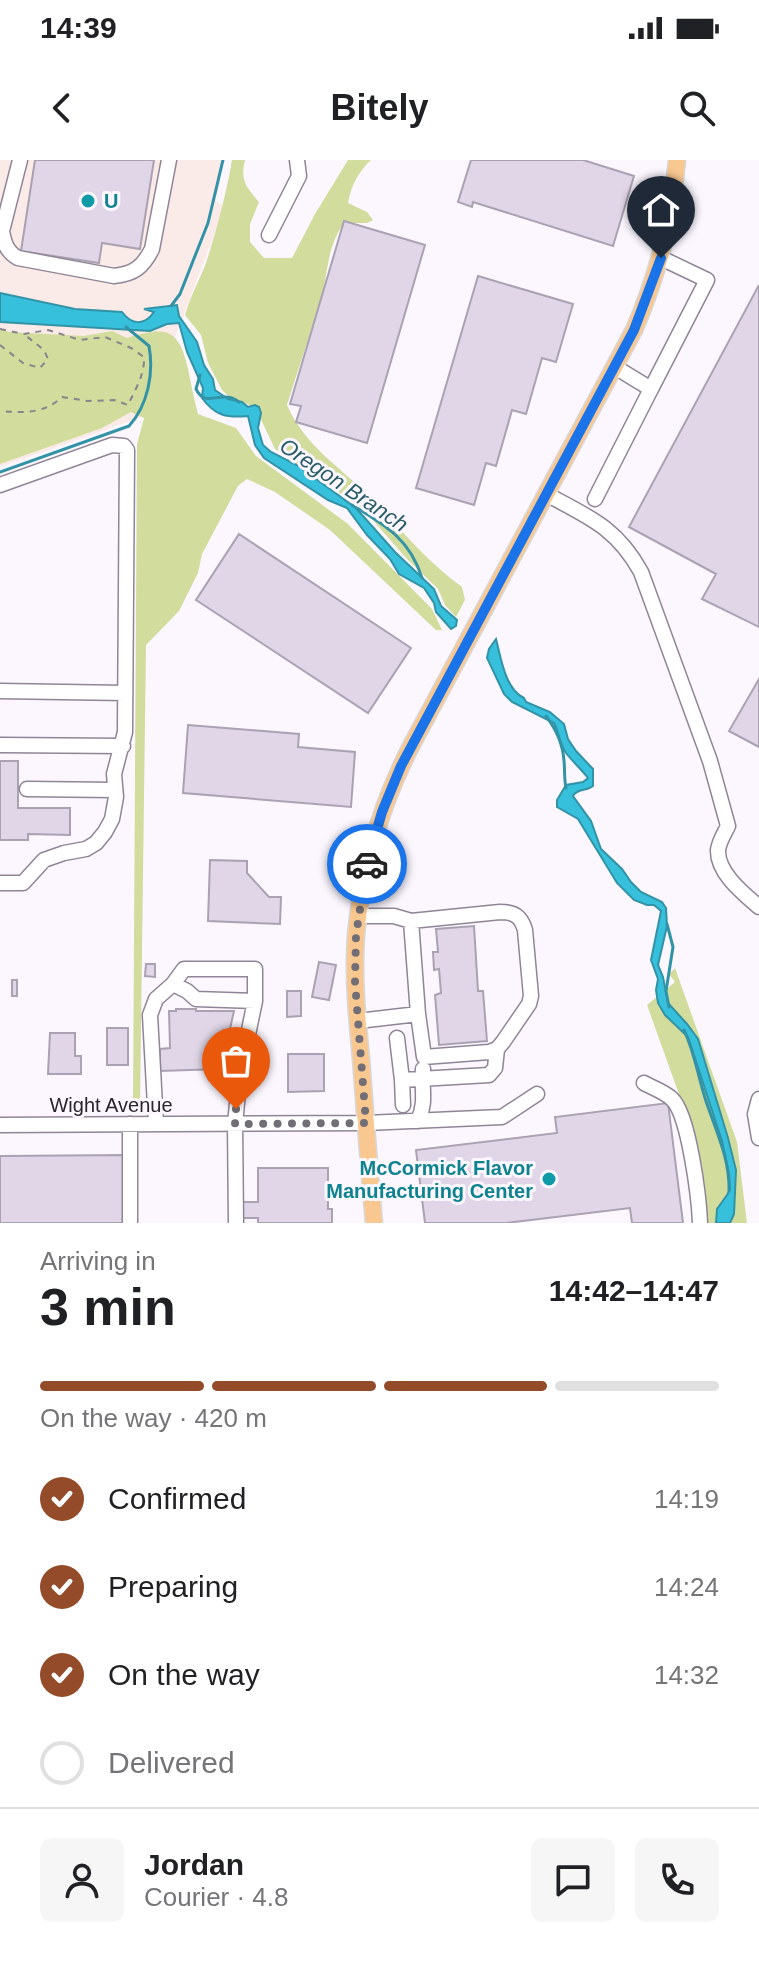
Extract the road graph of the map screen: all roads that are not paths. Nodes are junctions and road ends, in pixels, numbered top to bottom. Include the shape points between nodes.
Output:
1 (20, 160) edge
2 (169, 160) edge
3 (297, 160) edge
4 (677, 160) edge
5 (269, 235) dead end
6 (661, 258) junction
7 (615, 367) junction
8 (651, 389) junction
9 (0, 485) edge
10 (546, 494) junction
11 (595, 499) dead end
12 (0, 691) edge
13 (125, 693) junction
14 (0, 745) edge
15 (123, 746) junction
16 (27, 789) dead end
17 (115, 790) junction
18 (0, 883) edge
19 (759, 907) edge
20 (358, 916) junction
21 (411, 921) junction
22 (173, 984) junction
23 (255, 1001) junction
24 (418, 1014) junction
25 (396, 1017) junction
26 (358, 1021) junction
27 (397, 1038) dead end
28 (497, 1049) junction
29 (423, 1050) junction
30 (422, 1079) junction
31 (402, 1080) junction
32 (644, 1083) dead end
33 (537, 1094) dead end
34 (759, 1099) edge
35 (403, 1105) dead end
36 (418, 1121) junction
37 (366, 1123) junction
38 (130, 1124) junction
39 (156, 1124) junction
40 (235, 1124) junction
41 (0, 1125) edge
42 (759, 1138) edge
43 (130, 1223) edge
44 (236, 1223) edge
45 (374, 1223) edge
46 (700, 1223) edge

1 - 2 street via 2,231 11,254 114,276 137,269 148,258
3 - 5 street via 299,176
4 - 6 main road
6 - 7 main road
6 - 8 street via 707,280
7 - 8 street
7 - 10 main road
8 - 11 street
9 - 13 street via 112,445 127,450
10 - 19 street via 608,529 641,572 714,774 728,826 719,846 722,867
10 - 20 main road via 401,766 374,838
12 - 13 street
13 - 15 street
14 - 15 street
15 - 17 street via 116,761
16 - 17 street
17 - 18 street via 112,819 96,843 44,860 23,883
20 - 21 street
20 - 26 main road
21 - 24 street
21 - 28 street via 512,912 522,921 531,996
22 - 23 street via 196,999
22 - 23 street via 184,969 255,969
22 - 39 street via 156,999 150,1015
23 - 40 street
24 - 25 street
24 - 29 street
25 - 26 street
25 - 29 street via 411,1028
26 - 37 main road
27 - 31 street
28 - 29 street
28 - 30 street via 489,1075
29 - 30 street
30 - 31 street
30 - 36 street via 423,1111
31 - 35 street
32 - 46 street via 674,1100 681,1114
33 - 36 street, Wight Avenue via 502,1117
34 - 42 street
36 - 37 street, Wight Avenue
37 - 40 street, Wight Avenue
37 - 45 main road
38 - 39 street, Wight Avenue
38 - 41 street, Wight Avenue
38 - 43 street
39 - 40 street, Wight Avenue
40 - 44 street

